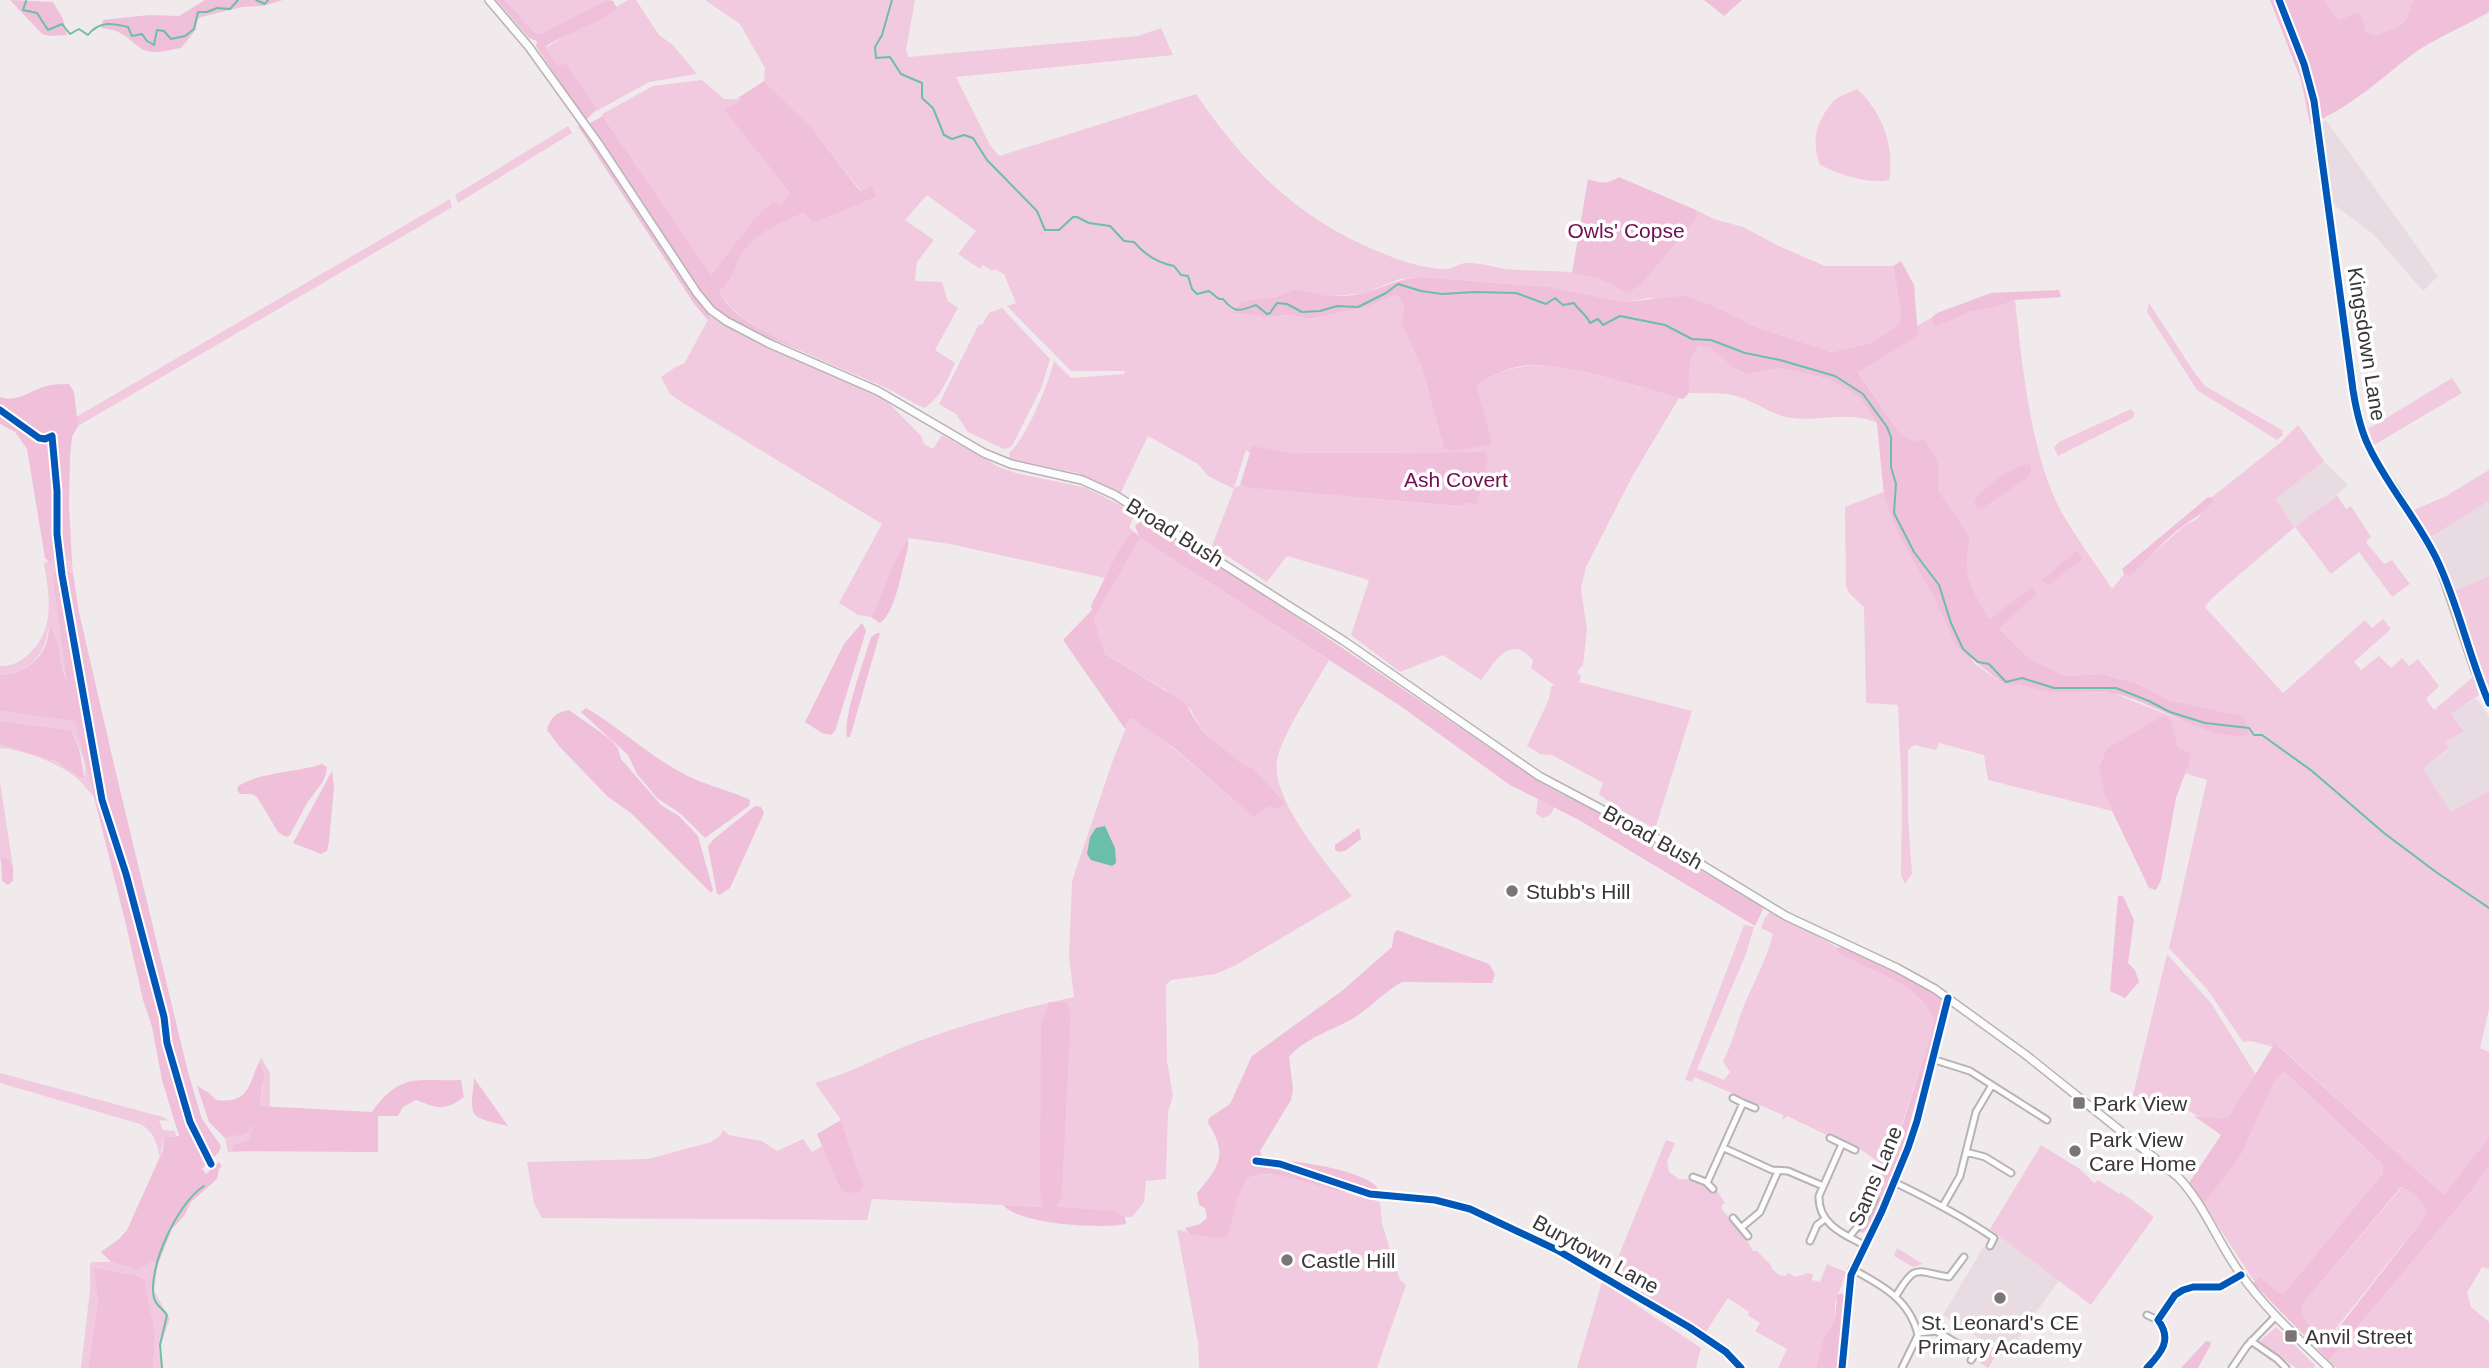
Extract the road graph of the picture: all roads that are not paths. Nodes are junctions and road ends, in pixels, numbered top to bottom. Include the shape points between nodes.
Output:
1 (489, 0) edge
2 (2317, 130) dead end
3 (2489, 703) edge
4 (1948, 998) junction
5 (1932, 1059) junction
6 (1992, 1085) junction
7 (1733, 1098) dead end
8 (1743, 1103) junction
9 (1755, 1108) dead end
10 (2036, 1113) junction
11 (2032, 1120) dead end
12 (2047, 1120) dead end
13 (1830, 1138) dead end
14 (1842, 1144) junction
15 (1724, 1148) junction
16 (1855, 1150) dead end
17 (1966, 1152) junction
18 (1256, 1161) dead end
19 (2004, 1169) junction
20 (1778, 1171) junction
21 (2011, 1173) dead end
22 (2000, 1175) dead end
23 (1693, 1177) dead end
24 (1894, 1182) junction
25 (1707, 1183) junction
26 (1823, 1186) junction
27 (1713, 1189) dead end
28 (1864, 1199) dead end
29 (1943, 1206) junction
30 (1734, 1218) dead end
31 (1825, 1219) junction
32 (1742, 1227) junction
33 (1748, 1236) dead end
34 (1849, 1237) junction
35 (1810, 1241) dead end
36 (1864, 1245) junction
37 (1990, 1245) dead end
38 (1964, 1256) dead end
39 (1852, 1269) junction
40 (2241, 1275) junction
41 (1896, 1296) junction
42 (2147, 1315) dead end
43 (2276, 1316) junction
44 (2158, 1320) junction
45 (1919, 1333) junction
46 (2252, 1341) junction
47 (1971, 1360) dead end
48 (1741, 1368) edge
49 (1842, 1368) edge
50 (1902, 1368) edge
51 (2147, 1368) edge
52 (2232, 1368) edge
53 (2286, 1368) edge
54 (2329, 1368) edge

1 - 4 main road, Broad Bush via 598,143 697,293 726,321 856,380 998,459 1073,477 1115,495 1343,641 1539,776 1671,846 1786,916 1913,976
2 - 3 street, Kingsdown Lane via 2360,422 2377,462 2438,563
4 - 5 street, Sams Lane
4 - 40 main road, Broad Bush via 2178,1177
5 - 6 street via 1964,1068
5 - 24 street, Sams Lane via 1917,1121
6 - 10 street
6 - 17 street via 1976,1112
7 - 8 street
8 - 9 street
8 - 15 street
10 - 11 street
10 - 12 street
13 - 14 street
14 - 16 street
14 - 26 street
15 - 20 street
15 - 25 street
17 - 19 street
17 - 29 street
18 - 48 street, Burytown Lane via 1280,1164 1374,1195 1435,1200 1470,1209 1558,1250 1689,1327
19 - 21 street
19 - 22 street
20 - 26 street
20 - 32 street via 1760,1212
23 - 25 street
24 - 29 street
24 - 36 street, Sams Lane
25 - 27 street
26 - 31 street via 1818,1198
28 - 34 street via 1873,1201
29 - 37 street via 1972,1220 1994,1238
30 - 32 street
31 - 34 street
31 - 35 street
32 - 33 street
34 - 36 street
36 - 39 street, Sams Lane
38 - 41 street via 1949,1277 1924,1270 1914,1273
39 - 41 street
39 - 49 street, Sams Lane
40 - 43 main road, Broad Bush
40 - 44 street via 2220,1287 2183,1290
41 - 45 street
42 - 44 street
43 - 46 street
43 - 54 main road, Broad Bush
44 - 51 street via 2166,1343
45 - 47 street via 1938,1331 1975,1354
45 - 50 street
46 - 52 street
46 - 53 street

